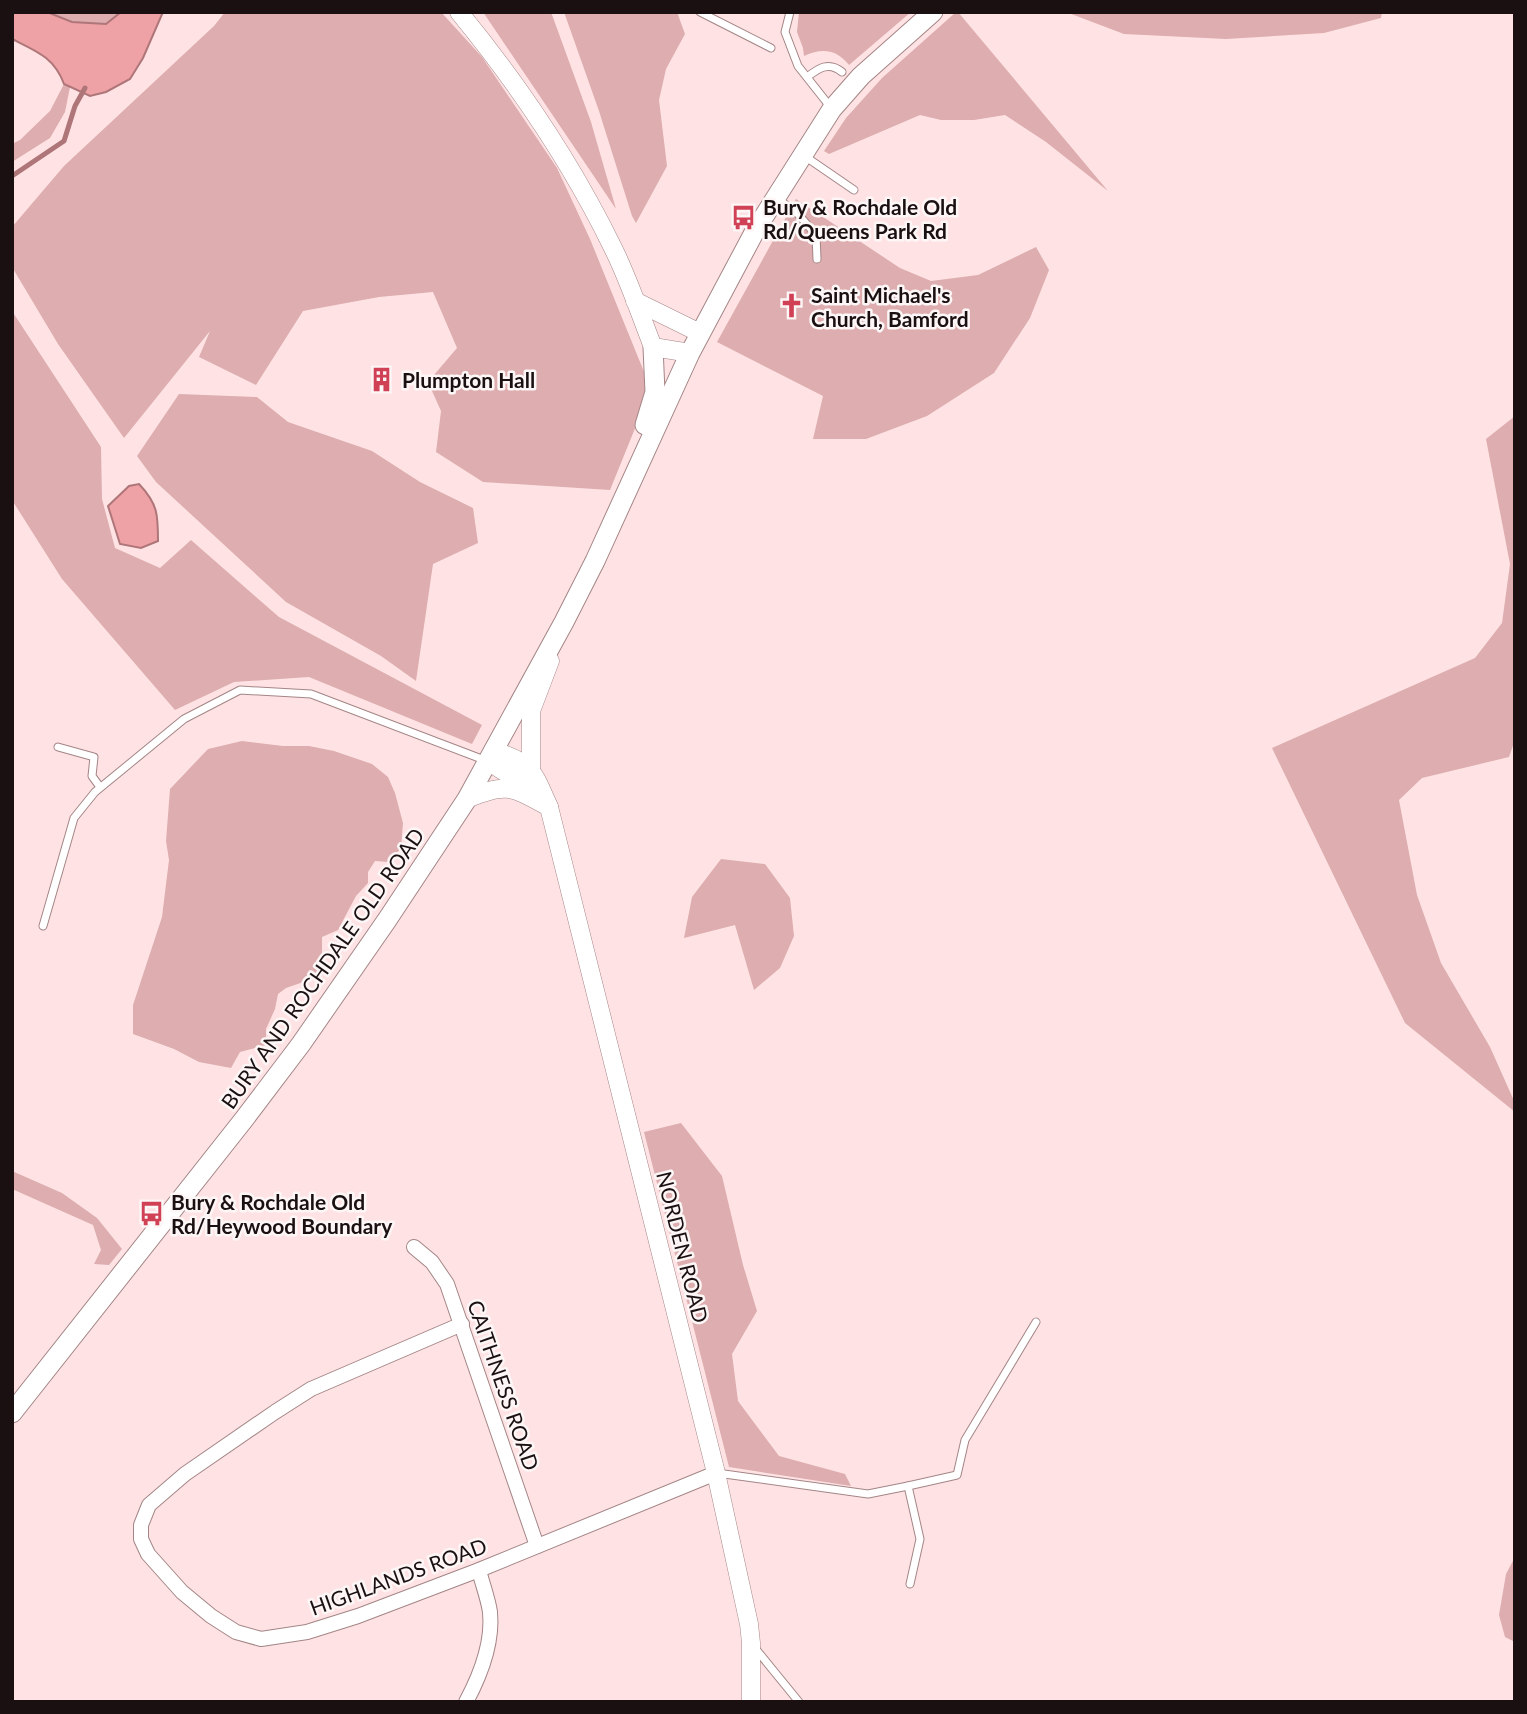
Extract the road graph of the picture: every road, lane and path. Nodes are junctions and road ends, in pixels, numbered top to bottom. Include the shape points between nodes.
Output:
1 (459, 12) edge
2 (701, 12) edge
3 (790, 12) edge
4 (933, 12) edge
5 (771, 48) dead end
6 (842, 72) dead end
7 (807, 77) junction
8 (832, 109) junction
9 (803, 155) junction
10 (854, 190) dead end
11 (776, 198) junction
12 (817, 259) dead end
13 (635, 301) junction
14 (700, 333) junction
15 (653, 347) junction
16 (690, 353) junction
17 (616, 515) junction
18 (564, 622) junction
19 (58, 747) dead end
20 (491, 756) junction
21 (531, 769) junction
22 (100, 788) junction
23 (467, 799) junction
24 (549, 807) junction
25 (43, 926) dead end
26 (414, 1247) dead end
27 (1036, 1322) dead end
28 (462, 1324) junction
29 (12, 1413) edge
30 (716, 1473) junction
31 (908, 1486) junction
32 (537, 1546) junction
33 (479, 1570) junction
34 (910, 1584) dead end
35 (751, 1643) junction
36 (466, 1702) edge
37 (751, 1702) edge
38 (799, 1702) edge

1 - 13 street via 493,53 569,166 614,249
2 - 5 lane
3 - 7 lane via 785,32
4 - 8 main road, BURY AND ROCHDALE OLD ROAD via 861,76
6 - 7 lane via 829,65
7 - 8 lane
8 - 9 main road, BURY AND ROCHDALE OLD ROAD
9 - 10 lane
9 - 11 main road, BURY AND ROCHDALE OLD ROAD
11 - 12 lane via 816,235
11 - 14 main road, BURY AND ROCHDALE OLD ROAD
13 - 14 street
13 - 15 street
14 - 16 main road, BURY AND ROCHDALE OLD ROAD
15 - 16 street
15 - 17 main road, BURY AND ROCHDALE OLD ROAD via 655,392 618,491
16 - 17 main road, BURY AND ROCHDALE OLD ROAD
17 - 18 main road, BURY AND ROCHDALE OLD ROAD
18 - 20 main road, BURY AND ROCHDALE OLD ROAD
18 - 21 street via 531,711
19 - 22 lane via 94,757 92,776
20 - 21 street via 513,757
20 - 22 lane via 311,694 240,690 184,719
20 - 23 main road, BURY AND ROCHDALE OLD ROAD
20 - 24 street
21 - 24 street, NORDEN ROAD
22 - 25 lane via 74,818
23 - 24 street via 492,788 506,788
23 - 29 main road, BURY AND ROCHDALE OLD ROAD via 301,1044
24 - 30 street, NORDEN ROAD
26 - 28 street, CAITHNESS ROAD via 447,1284
27 - 31 lane via 965,1440 957,1475
28 - 32 street, CAITHNESS ROAD
28 - 33 street, HIGHLANDS ROAD via 311,1389 275,1412 185,1474 149,1505 141,1539 148,1554 201,1608 236,1632 261,1639 307,1632 358,1616
30 - 31 lane via 867,1494
30 - 32 street, HIGHLANDS ROAD
30 - 35 street, NORDEN ROAD
31 - 34 lane via 920,1539
32 - 33 street, HIGHLANDS ROAD
33 - 36 street via 490,1613 488,1640 484,1663
35 - 37 street, NORDEN ROAD
35 - 38 lane

